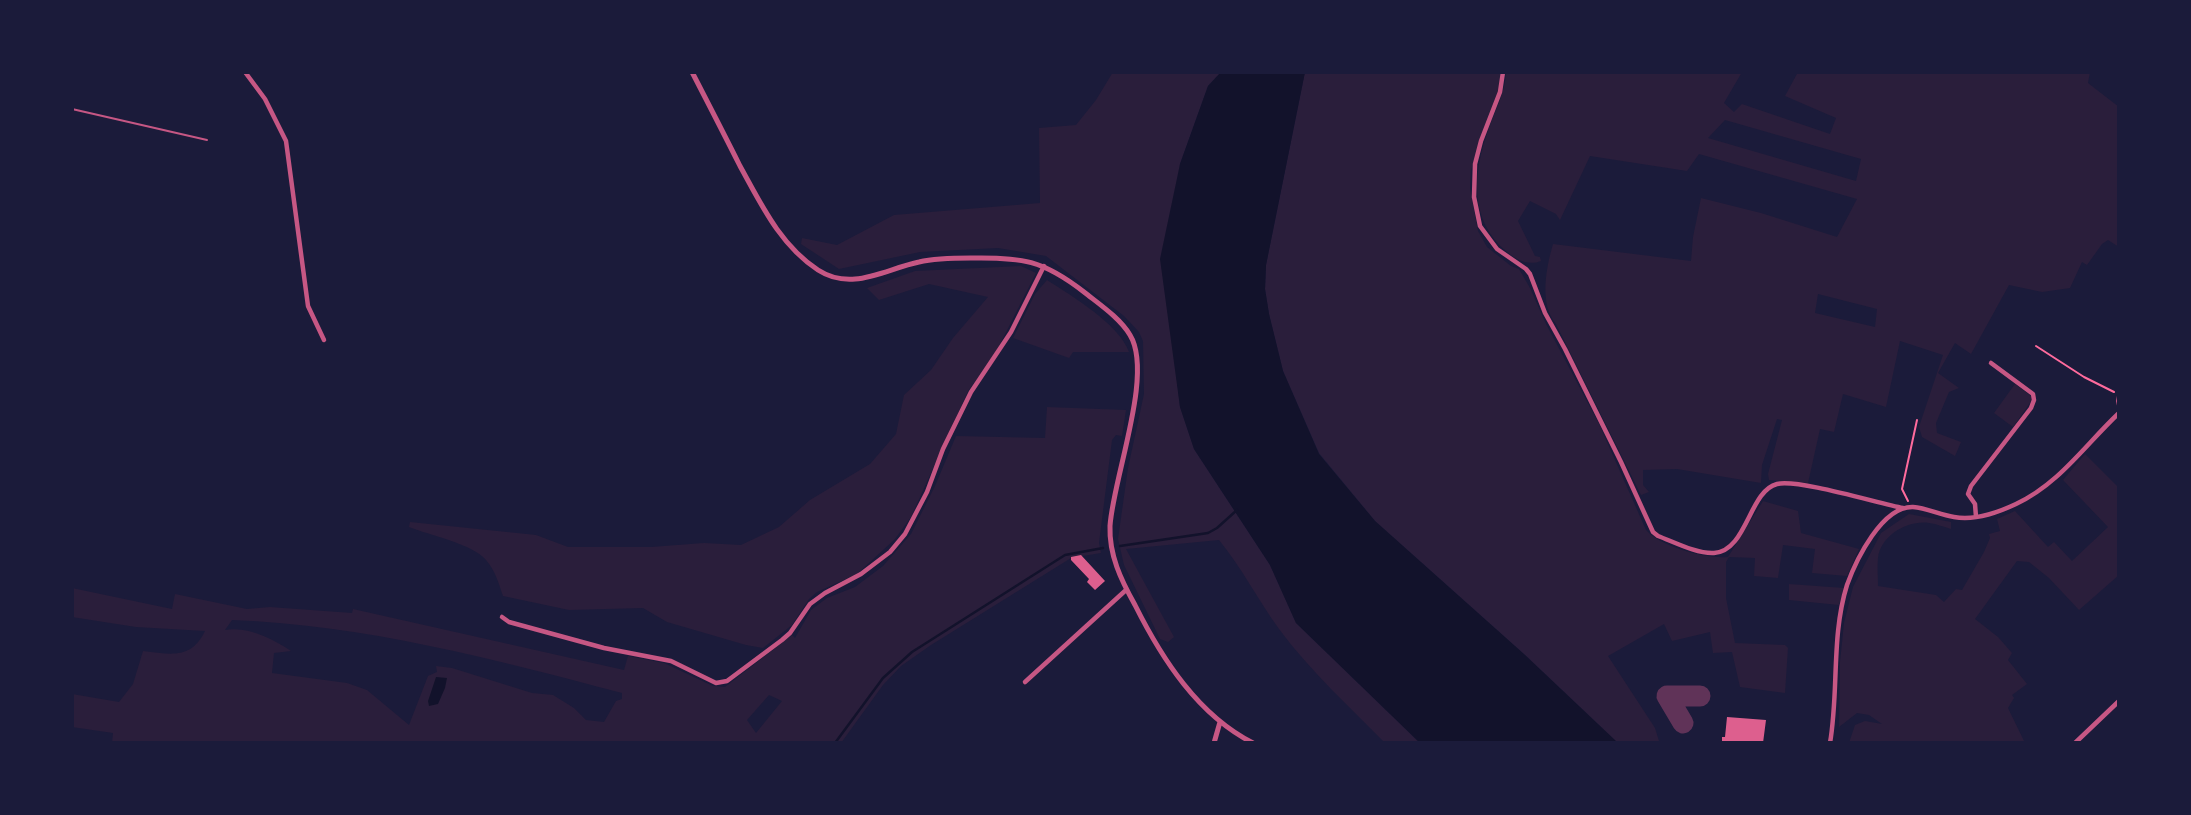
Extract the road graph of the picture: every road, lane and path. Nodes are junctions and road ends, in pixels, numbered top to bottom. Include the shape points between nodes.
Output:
1 (245, 72) edge
2 (692, 72) edge
3 (1503, 72) edge
4 (72, 109) edge
5 (207, 140) dead end
6 (1044, 267) junction
7 (324, 340) dead end
8 (2036, 346) dead end
9 (1991, 363) dead end
10 (2119, 393) edge
11 (2119, 412) edge
12 (1917, 420) dead end
13 (1913, 507) junction
14 (1903, 508) junction
15 (1976, 517) junction
16 (1126, 590) junction
17 (502, 617) dead end
18 (1025, 682) dead end
19 (2119, 701) edge
20 (1220, 722) junction
21 (1831, 740) edge
22 (1214, 743) edge
23 (1253, 743) edge
24 (1836, 743) edge
25 (2075, 743) edge

1 - 7 street via 286,141 308,306
2 - 6 street via 766,214 817,270 846,280 947,258 1017,258
3 - 14 street via 1475,163 1474,197 1480,226 1497,249 1530,274 1653,532 1707,552 1722,551 1733,543 1766,490 1780,484
4 - 5 lane
6 - 16 street via 1096,302 1126,328 1135,344 1134,403 1110,524 1112,554
6 - 17 street via 1011,332 971,391 905,534 861,575 810,604 790,633 727,681 716,683 671,661 604,648
8 - 10 path
9 - 15 street via 2033,394 2034,400 1971,486 1968,494
10 - 11 lane
11 - 15 street via 2040,491 2015,505
12 - 13 path via 1902,489
13 - 14 street
13 - 15 street via 1955,518
14 - 21 street via 1874,532 1847,585 1837,637
16 - 18 street
16 - 20 street via 1164,658
19 - 25 street
20 - 22 street
20 - 23 street
21 - 24 lane

